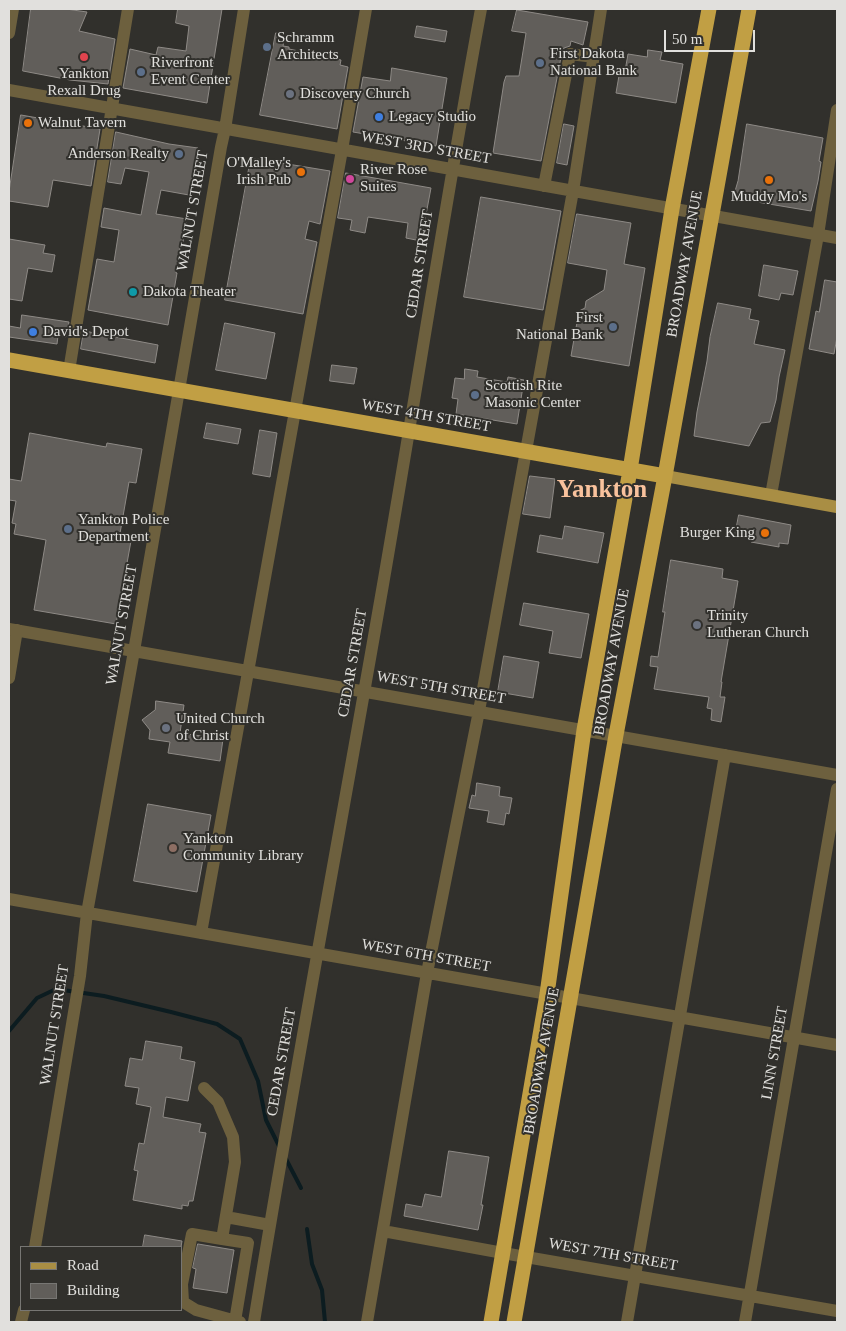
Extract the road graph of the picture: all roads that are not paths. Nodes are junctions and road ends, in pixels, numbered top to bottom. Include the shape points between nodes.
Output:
1 (13, 9) edge
2 (128, 9) edge
3 (244, 9) edge
4 (366, 9) edge
5 (481, 9) edge
6 (602, 9) edge
7 (709, 9) edge
8 (749, 9) edge
9 (9, 33) edge
10 (594, 57) junction
11 (9, 90) edge
12 (112, 109) junction
13 (837, 110) edge
14 (226, 129) junction
15 (342, 150) junction
16 (452, 169) junction
17 (544, 186) junction
18 (573, 192) junction
19 (672, 209) junction
20 (711, 216) junction
21 (818, 235) junction
22 (837, 238) edge
23 (9, 360) edge
24 (68, 371) junction
25 (179, 390) junction
26 (295, 411) junction
27 (410, 431) junction
28 (527, 452) junction
29 (630, 470) junction
30 (665, 476) junction
31 (771, 495) junction
32 (837, 507) edge
33 (13, 630) edge
34 (134, 651) junction
35 (248, 671) junction
36 (9, 678) edge
37 (364, 691) junction
38 (479, 711) junction
39 (584, 730) junction
40 (616, 735) junction
41 (725, 755) junction
42 (837, 775) edge
43 (837, 789) edge
44 (9, 899) edge
45 (87, 913) junction
46 (201, 933) junction
47 (318, 954) junction
48 (427, 973) junction
49 (547, 994) junction
50 (572, 998) junction
51 (680, 1017) junction
52 (794, 1038) junction
53 (837, 1045) edge
54 (204, 1088) dead end
55 (226, 1217) junction
56 (270, 1225) junction
57 (383, 1231) junction
58 (222, 1239) junction
59 (34, 1246) edge
60 (502, 1253) junction
61 (525, 1256) junction
62 (635, 1276) junction
63 (749, 1295) junction
64 (837, 1311) edge
65 (238, 1322) edge
66 (254, 1322) edge
67 (367, 1322) edge
68 (491, 1322) edge
69 (514, 1322) edge
70 (627, 1322) edge
71 (745, 1322) edge

1 - 9 street
2 - 12 street
3 - 14 street, WALNUT STREET
4 - 15 street
5 - 16 street, CEDAR STREET
6 - 10 street
7 - 19 highway, BROADWAY AVENUE
8 - 20 highway, BROADWAY AVENUE
10 - 17 street via 570,54
10 - 18 street
11 - 12 street, WEST 3RD STREET
12 - 14 street, WEST 3RD STREET
12 - 24 street
13 - 21 street
14 - 15 street, WEST 3RD STREET
14 - 25 street, WALNUT STREET
15 - 16 street, WEST 3RD STREET
15 - 26 street
16 - 17 street, WEST 3RD STREET
16 - 27 street, CEDAR STREET
17 - 18 street, WEST 3RD STREET
18 - 19 street, WEST 3RD STREET
18 - 28 street
19 - 20 street, WEST 3RD STREET
19 - 29 highway, BROADWAY AVENUE
20 - 21 street, WEST 3RD STREET
20 - 30 highway, BROADWAY AVENUE
21 - 22 street, WEST 3RD STREET
21 - 31 street
23 - 24 highway, WEST 4TH STREET
24 - 25 highway, WEST 4TH STREET
25 - 26 highway, WEST 4TH STREET
25 - 34 street, WALNUT STREET
26 - 27 highway, WEST 4TH STREET
26 - 35 street
27 - 28 highway, WEST 4TH STREET
27 - 37 street, CEDAR STREET
28 - 29 highway, WEST 4TH STREET
28 - 38 street
29 - 30 highway, WEST 4TH STREET
29 - 39 highway, BROADWAY AVENUE
30 - 31 main road, WEST 4TH STREET
30 - 40 highway, BROADWAY AVENUE
31 - 32 main road, WEST 4TH STREET
33 - 34 street, WEST 5TH STREET
33 - 36 street
34 - 35 street, WEST 5TH STREET
34 - 45 street, WALNUT STREET
35 - 37 street, WEST 5TH STREET
35 - 46 street
37 - 38 street, WEST 5TH STREET
37 - 47 street, CEDAR STREET
38 - 39 street, WEST 5TH STREET
38 - 48 street
39 - 40 street, WEST 5TH STREET
39 - 49 highway, BROADWAY AVENUE
40 - 41 street, WEST 5TH STREET
40 - 50 highway, BROADWAY AVENUE
41 - 42 street, WEST 5TH STREET
41 - 51 street
43 - 52 street, LINN STREET
44 - 45 street, WEST 6TH STREET
45 - 46 street, WEST 6TH STREET
45 - 59 street, WALNUT STREET via 80,976
46 - 47 street, WEST 6TH STREET
47 - 48 street, WEST 6TH STREET
47 - 56 street, CEDAR STREET
48 - 49 street, WEST 6TH STREET
48 - 57 street
49 - 50 street, WEST 6TH STREET
49 - 60 highway, BROADWAY AVENUE
50 - 51 street, WEST 6TH STREET
50 - 61 highway, BROADWAY AVENUE
51 - 52 street, WEST 6TH STREET
51 - 62 street
52 - 53 street, WEST 6TH STREET
52 - 63 street, LINN STREET
54 - 55 street via 218,1102 233,1137 235,1162
55 - 56 street
55 - 58 street
56 - 66 street, CEDAR STREET
57 - 60 street, WEST 7TH STREET
57 - 67 street
58 - 65 street via 248,1243
58 - 65 street via 192,1234 182,1284 183,1302 196,1310
60 - 61 street, WEST 7TH STREET
60 - 68 highway, BROADWAY AVENUE
61 - 62 street, WEST 7TH STREET
61 - 69 highway, BROADWAY AVENUE
62 - 63 street, WEST 7TH STREET
62 - 70 street
63 - 64 street, WEST 7TH STREET
63 - 71 street, LINN STREET

